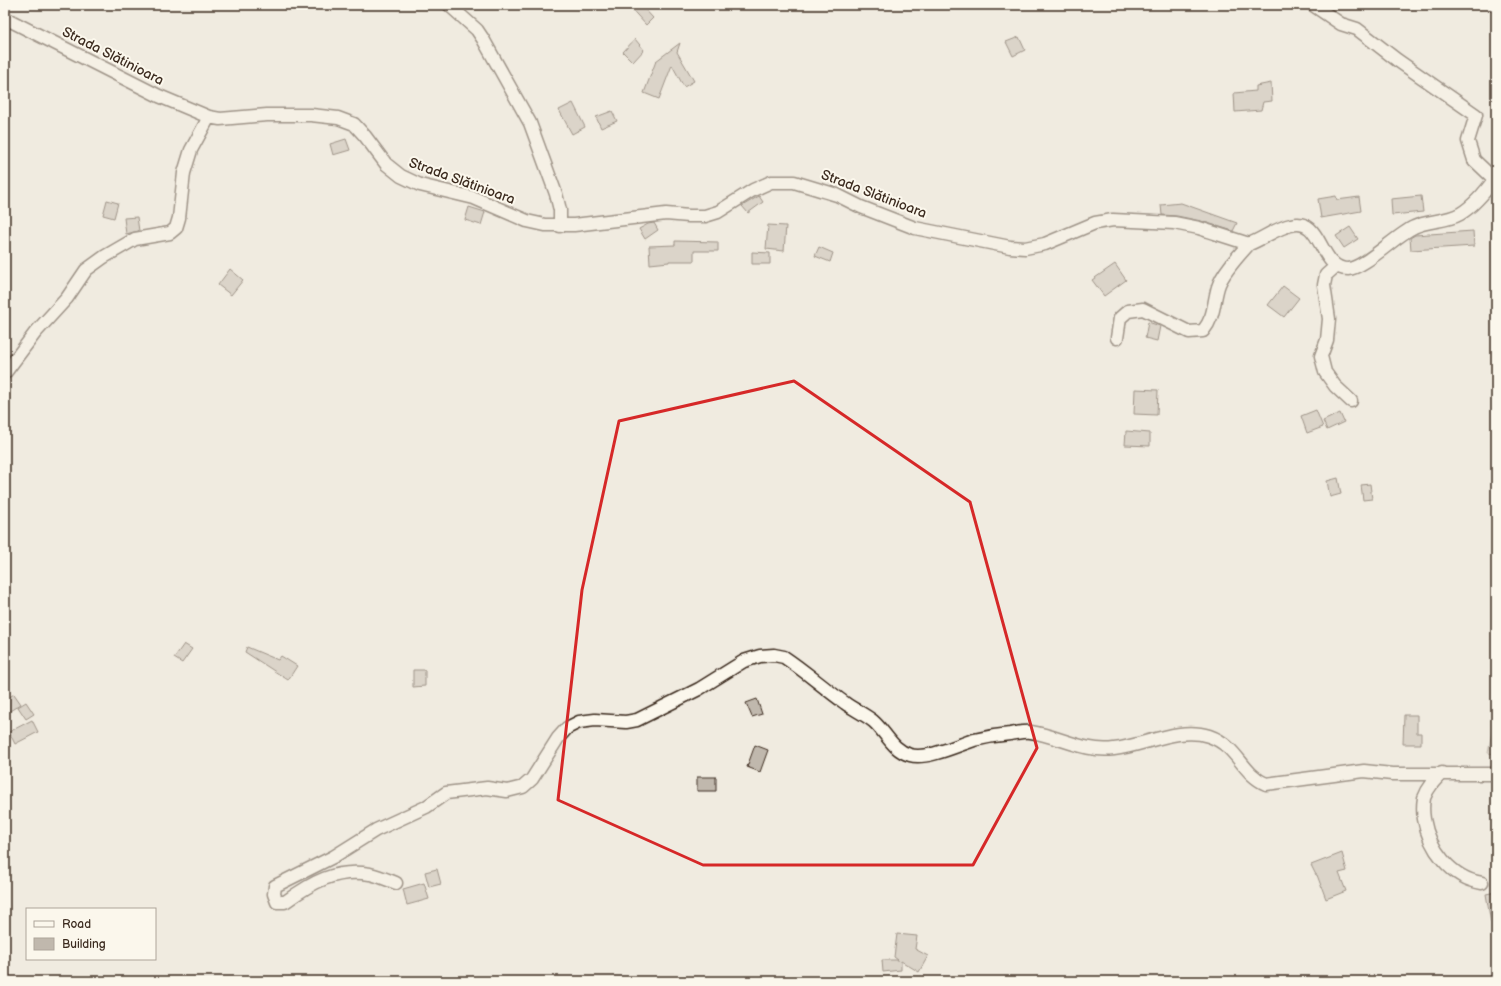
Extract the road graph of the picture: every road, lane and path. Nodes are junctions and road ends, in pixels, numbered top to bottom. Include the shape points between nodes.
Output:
1 (449, 5) edge
2 (1313, 5) edge
3 (5, 18) edge
4 (209, 117) junction
5 (1495, 178) edge
6 (560, 226) junction
7 (1249, 244) junction
8 (1336, 266) junction
9 (1117, 338) dead end
10 (5, 373) edge
11 (1351, 401) dead end
12 (1442, 773) junction
13 (1496, 774) edge
14 (396, 883) dead end
15 (1482, 883) dead end

1 - 6 street via 477,30 530,123 556,194
2 - 5 street via 1341,24 1357,30 1476,115 1468,141 1474,160
3 - 4 street, Strada Slătinioara via 159,96
4 - 6 street, Strada Slătinioara via 311,114 338,118 354,124 386,164 401,176 420,185 474,198 527,221
4 - 10 street via 191,150 184,173 176,228 170,233 135,239 86,270
5 - 8 street via 1480,197 1460,214 1448,220 1414,227 1361,264 1348,269
6 - 7 street, Strada Slătinioara via 666,214 705,216 718,212 770,182 794,182 837,195 915,228 1010,247 1025,248 1045,244 1095,223 1113,220 1174,223
7 - 8 street via 1290,225 1302,224 1312,230 1330,261
7 - 9 street via 1235,259 1218,286 1210,322 1203,331 1189,332 1143,309 1128,311 1120,318
8 - 11 street via 1326,275 1324,285 1330,319 1328,340 1321,356 1325,372 1334,386
12 - 13 street
12 - 14 street via 1392,774 1364,771 1266,784 1249,772 1234,751 1209,736 1194,733 1114,749 1086,747 1029,732 976,740 925,755 911,755 899,750 872,720 845,704 784,657 760,656 744,662 699,689 637,720 579,722 562,733 532,779 523,787 507,791 487,788 446,793 426,807 376,830 333,857 275,886 274,894 277,902 285,902 310,884 344,874 370,874
12 - 15 street via 1430,786 1424,798 1426,833 1446,863 1463,877

